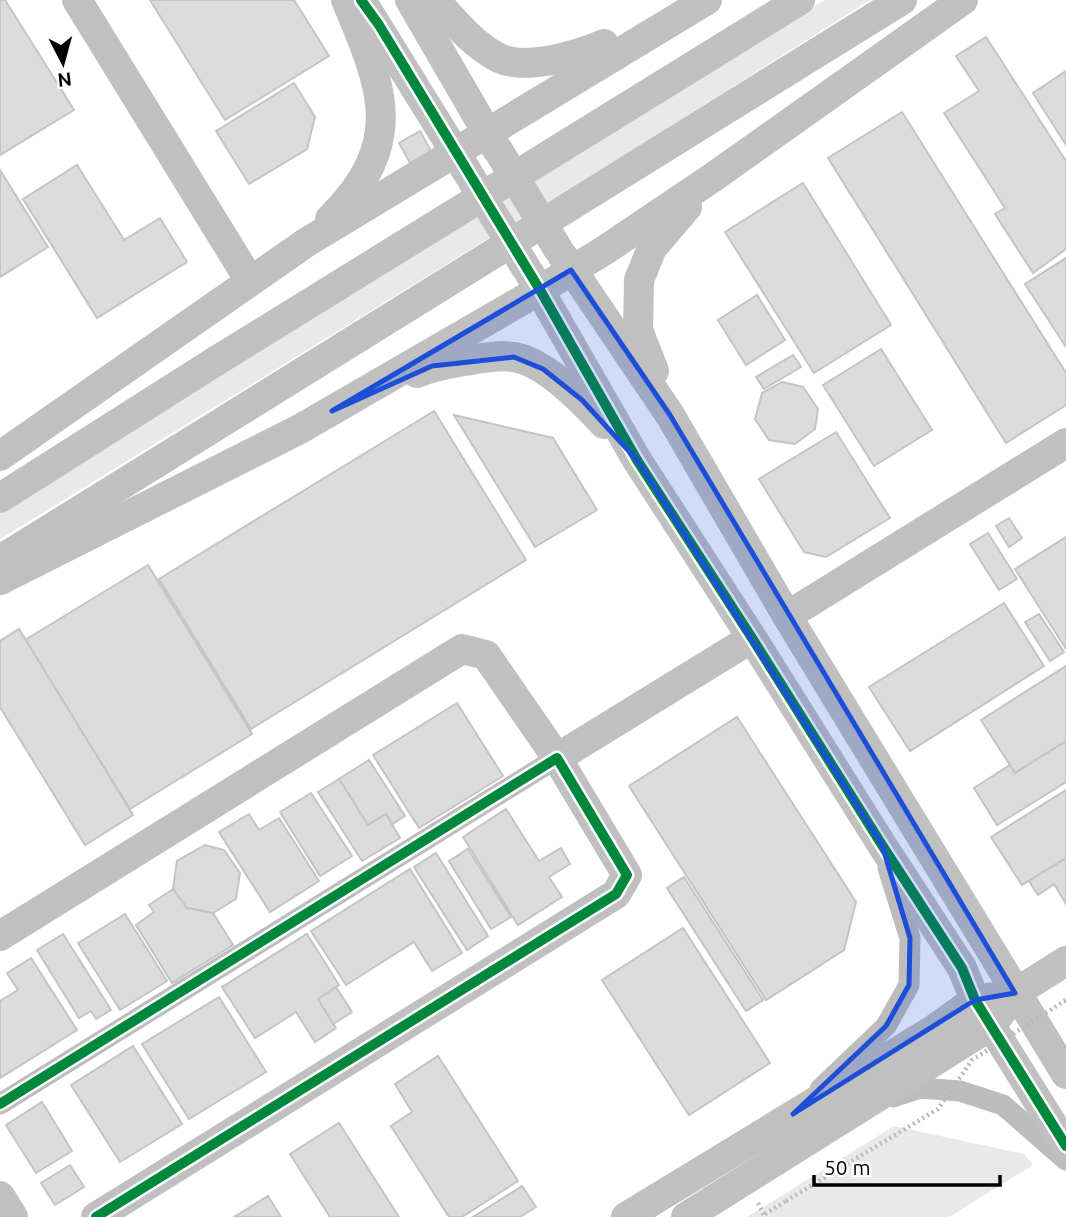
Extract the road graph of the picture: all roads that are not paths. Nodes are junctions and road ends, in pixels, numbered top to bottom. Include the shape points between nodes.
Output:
1 (77, 0) edge
2 (345, 0) edge
3 (361, 0) edge
4 (410, 0) edge
5 (435, 0) edge
6 (800, 0) edge
7 (902, 0) edge
8 (963, 0) edge
9 (696, 6) edge
10 (493, 142) junction
11 (461, 161) junction
12 (712, 178) junction
13 (307, 242) junction
14 (565, 259) junction
15 (533, 279) junction
16 (250, 281) junction
17 (332, 411) junction
18 (670, 415) junction
19 (1066, 443) edge
20 (0, 455) edge
21 (637, 460) junction
22 (0, 498) edge
23 (0, 560) edge
24 (0, 580) edge
25 (787, 616) junction
26 (752, 638) junction
27 (557, 758) junction
28 (881, 845) junction
29 (0, 936) edge
30 (1066, 961) edge
31 (1015, 993) junction
32 (975, 1000) junction
33 (992, 1025) junction
34 (1066, 1074) edge
35 (0, 1104) edge
36 (862, 1108) junction
37 (793, 1114) junction
38 (1066, 1146) edge
39 (1066, 1160) edge
40 (0, 1196) edge
41 (13, 1217) edge
42 (96, 1217) edge
43 (625, 1217) edge
44 (686, 1217) edge

1 - 16 street
2 - 13 street via 371,60 381,103 381,132 376,150 345,204
3 - 11 street
4 - 10 street
5 - 9 street via 469,38 499,58 531,62 566,59
6 - 22 street
7 - 23 street
8 - 12 street
9 - 10 street
10 - 11 street
10 - 14 street, bridge
11 - 13 street
11 - 15 street, bridge
12 - 14 street
12 - 18 street via 652,248 639,280 638,330
13 - 16 street
14 - 15 street
14 - 18 street
15 - 17 street
15 - 21 street
16 - 20 street
17 - 21 street via 432,366 514,357 544,369 582,400
17 - 24 street
18 - 25 street
19 - 25 street
21 - 26 street
25 - 31 street
26 - 27 street
26 - 28 street
27 - 29 street via 486,655 462,649
27 - 35 street
27 - 42 street via 626,875 617,894
28 - 32 street via 962,968
28 - 37 street via 909,938 909,985 886,1026
30 - 31 street
31 - 32 street
31 - 33 street
31 - 34 street
32 - 33 street
32 - 37 street
33 - 36 street
33 - 38 street
36 - 39 street via 920,1088 960,1091 1003,1105
36 - 44 street
37 - 43 street
40 - 41 street

